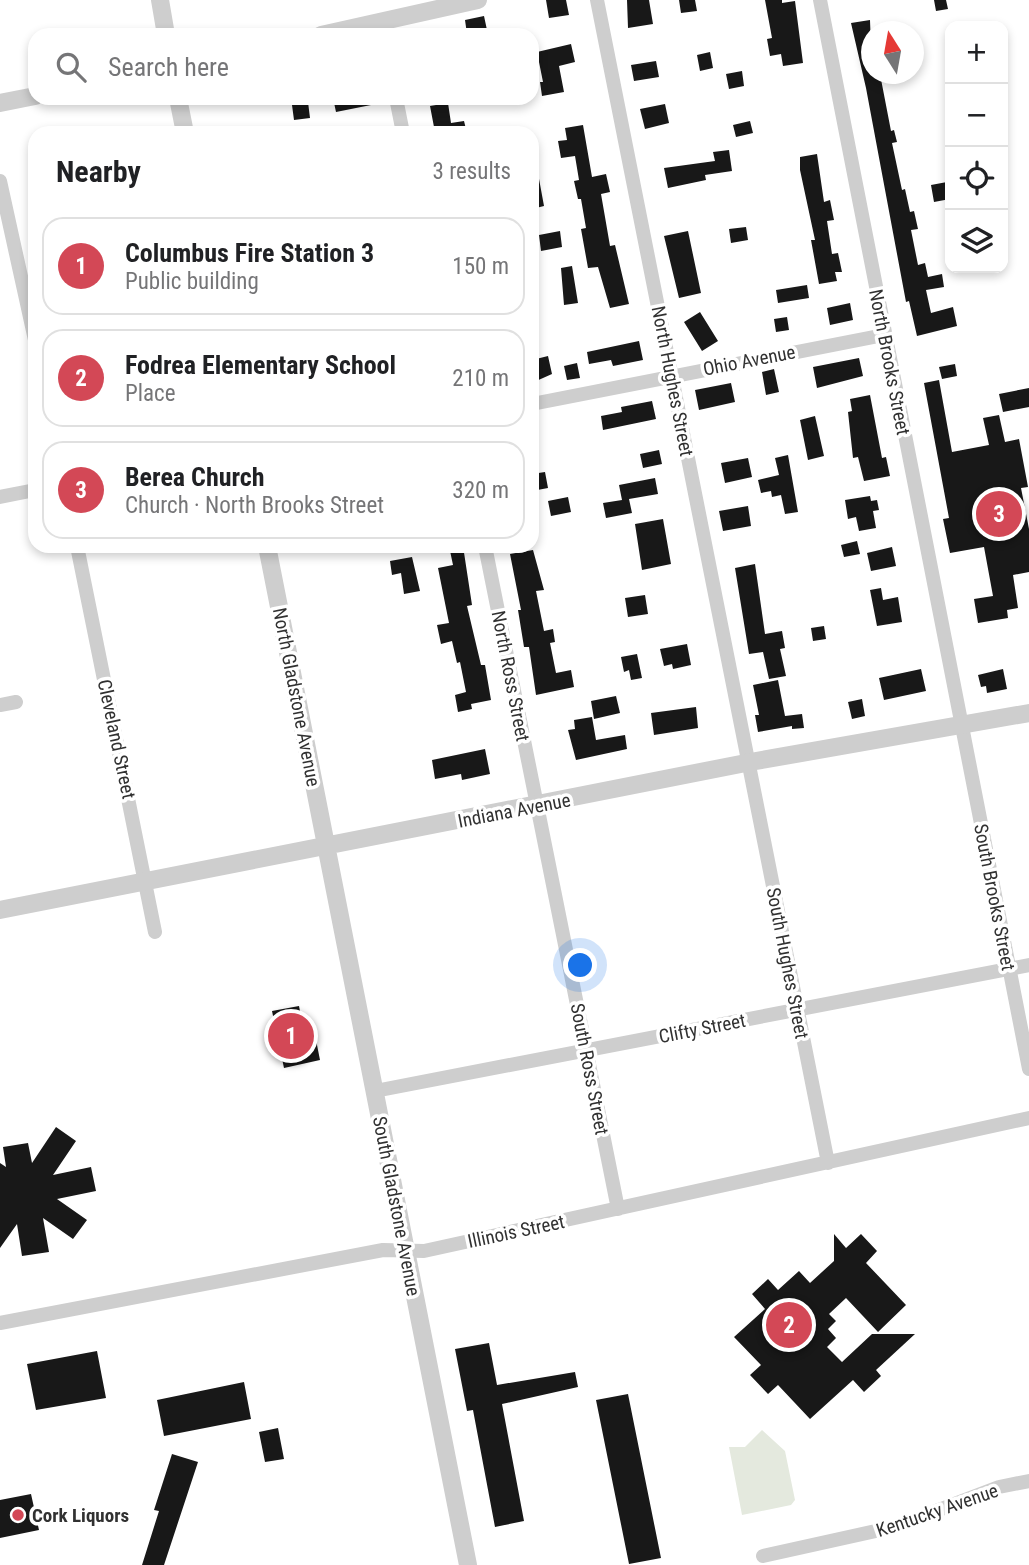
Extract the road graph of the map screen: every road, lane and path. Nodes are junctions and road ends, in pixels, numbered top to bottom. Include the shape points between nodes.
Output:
1 (160, 0) edge
2 (478, 0) edge
3 (597, 0) edge
4 (820, 0) edge
5 (165, 28) edge
6 (382, 28) edge
7 (28, 97) edge
8 (0, 103) edge
9 (179, 105) edge
10 (397, 105) edge
11 (184, 126) edge
12 (402, 126) edge
13 (0, 181) edge
14 (28, 308) edge
15 (884, 335) junction
16 (672, 377) junction
17 (539, 403) edge
18 (28, 490) edge
19 (0, 496) edge
20 (79, 553) edge
21 (268, 553) edge
22 (486, 553) edge
23 (16, 702) dead end
24 (0, 705) edge
25 (1029, 713) edge
26 (961, 724) junction
27 (748, 763) junction
28 (536, 806) junction
29 (327, 847) junction
30 (147, 882) junction
31 (0, 910) edge
32 (155, 932) dead end
33 (1029, 965) edge
34 (1009, 969) junction
35 (797, 1010) junction
36 (586, 1050) junction
37 (1029, 1069) edge
38 (375, 1091) junction
39 (1029, 1118) edge
40 (828, 1163) junction
41 (618, 1209) junction
42 (406, 1251) junction
43 (0, 1323) edge
44 (1029, 1481) edge
45 (763, 1556) dead end
46 (468, 1565) edge

1 - 5 street
2 - 6 street
3 - 16 street, North Hughes Street
4 - 15 street, North Brooks Street
7 - 8 street
9 - 11 street
10 - 12 street
13 - 14 street
15 - 16 street, Ohio Avenue
15 - 26 street, North Brooks Street
16 - 17 street, Ohio Avenue
16 - 27 street, North Hughes Street
18 - 19 street
20 - 30 street, Cleveland Street
21 - 29 street, North Gladstone Avenue
22 - 28 street, North Ross Street
23 - 24 street
25 - 26 street, Indiana Avenue
26 - 27 street, Indiana Avenue
26 - 34 street, South Brooks Street
27 - 28 street, Indiana Avenue
27 - 35 street, South Hughes Street
28 - 29 street, Indiana Avenue
28 - 36 street, South Ross Street
29 - 30 street, Indiana Avenue
29 - 38 street, South Gladstone Avenue
30 - 31 street, Indiana Avenue
30 - 32 street, Cleveland Street
33 - 34 street, Clifty Street
34 - 35 street, Clifty Street
34 - 37 street, South Brooks Street
35 - 36 street, Clifty Street
35 - 40 street, South Hughes Street
36 - 38 street, Clifty Street
36 - 41 street, South Ross Street
38 - 42 street, South Gladstone Avenue
39 - 40 street, Illinois Street
40 - 41 street, Illinois Street
41 - 42 street, Illinois Street
42 - 43 street, Illinois Street via 383,1250
42 - 46 street, South Gladstone Avenue
44 - 45 street, Kentucky Avenue via 894,1527

